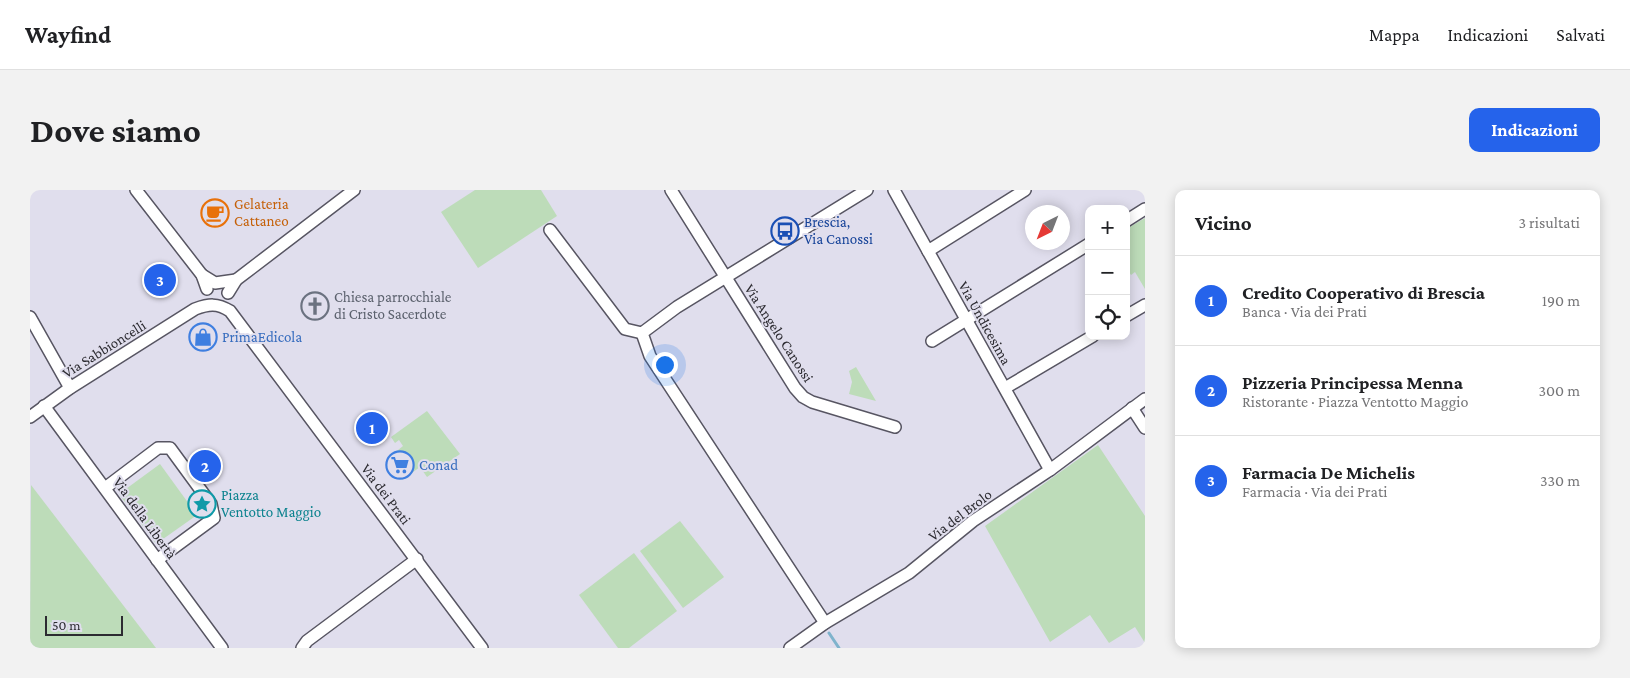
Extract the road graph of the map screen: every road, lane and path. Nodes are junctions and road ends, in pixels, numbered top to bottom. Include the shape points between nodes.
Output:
1 (136, 190) edge
2 (354, 190) edge
3 (671, 190) edge
4 (867, 190) edge
5 (894, 190) edge
6 (1025, 190) edge
7 (1145, 209) edge
8 (1130, 218) edge
9 (550, 230) dead end
10 (1085, 246) edge
11 (928, 251) junction
12 (726, 278) junction
13 (236, 280) junction
14 (212, 287) junction
15 (222, 300) junction
16 (1145, 305) edge
17 (195, 309) junction
18 (1130, 314) edge
19 (30, 317) edge
20 (967, 320) junction
21 (644, 330) junction
22 (1086, 340) edge
23 (932, 341) dead end
24 (70, 388) junction
25 (1005, 388) junction
26 (1145, 399) edge
27 (44, 406) junction
28 (1132, 408) junction
29 (30, 417) edge
30 (895, 427) dead end
31 (1145, 428) edge
32 (1050, 470) junction
33 (105, 488) junction
34 (417, 559) junction
35 (157, 560) junction
36 (825, 623) junction
37 (222, 648) edge
38 (302, 648) edge
39 (482, 648) edge
40 (790, 648) edge

1 - 14 street, Via dei Prati
2 - 13 street
3 - 12 street, Via Angelo Canossi
4 - 12 street, Via Angelo Canossi
5 - 11 street, Via Undicesima
6 - 11 street
7 - 8 street
9 - 21 street via 624,329
10 - 20 street
11 - 20 street, Via Undicesima
12 - 21 street
12 - 30 street, Via Angelo Canossi via 803,397
13 - 14 street
13 - 15 street
14 - 15 street, Via dei Prati via 226,287
14 - 15 street, Via dei Prati via 208,301
14 - 17 street, Via Sabbioncelli
15 - 17 street, Via Sabbioncelli
15 - 34 street, Via dei Prati
16 - 18 street
17 - 24 street, Via Sabbioncelli
19 - 24 street
20 - 23 street
20 - 25 street, Via Undicesima
21 - 36 street via 650,356
22 - 25 street
24 - 27 street, Via Sabbioncelli
25 - 32 street, Via Undicesima
26 - 28 street, Via del Brolo
27 - 29 street, Via Sabbioncelli
27 - 33 street, Via della Libertà
28 - 31 street
28 - 32 street, Via del Brolo
32 - 36 street, Via del Brolo via 974,521 910,572
33 - 35 street, Via della Libertà
33 - 35 street via 158,448 170,448 211,504 214,518
34 - 38 street
34 - 39 street, Via dei Prati
35 - 37 street, Via della Libertà
36 - 40 street, Via del Brolo

